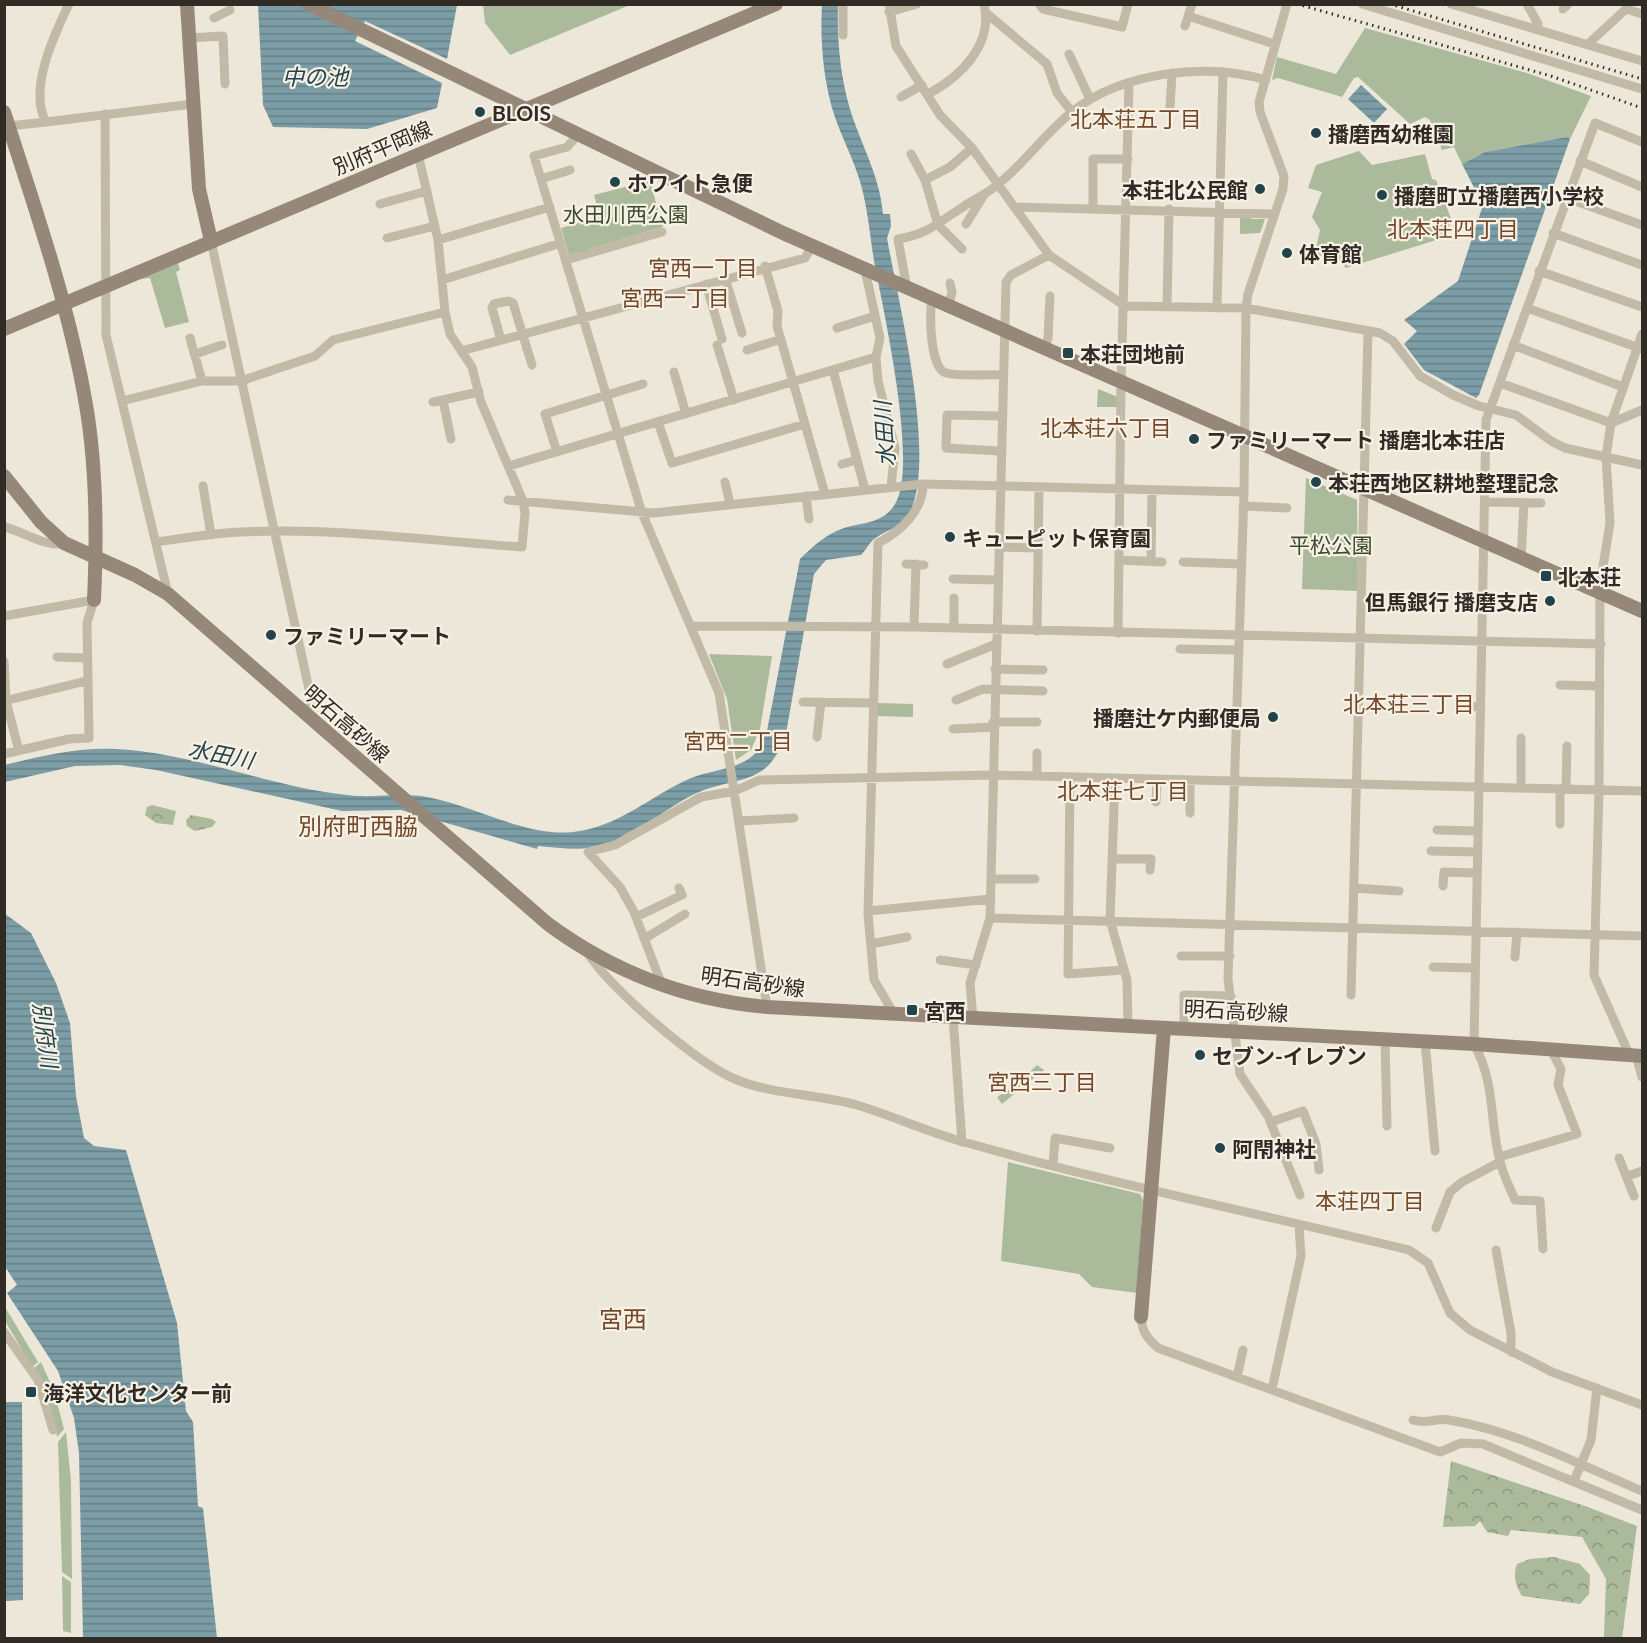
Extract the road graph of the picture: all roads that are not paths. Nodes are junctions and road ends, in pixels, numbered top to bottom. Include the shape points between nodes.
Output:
1 (69, 4) edge
2 (186, 4) edge
3 (308, 4) edge
4 (776, 4) edge
5 (843, 4) edge
6 (917, 4) edge
7 (1039, 4) edge
8 (1128, 4) edge
9 (1192, 4) edge
10 (1287, 4) edge
11 (1362, 4) edge
12 (1451, 4) edge
13 (1527, 4) edge
14 (1624, 7) edge
15 (889, 8) edge
16 (985, 8) edge
17 (1484, 9) edge
18 (1642, 14) edge
19 (1537, 29) junction
20 (843, 35) dead end
21 (189, 38) junction
22 (1274, 44) junction
23 (1587, 45) junction
24 (1069, 54) dead end
25 (1642, 62) edge
26 (1223, 72) junction
27 (1172, 74) junction
28 (1266, 80) junction
29 (225, 84) dead end
30 (1129, 84) junction
31 (925, 89) junction
32 (1642, 89) edge
33 (901, 97) dead end
34 (1090, 99) junction
35 (193, 104) junction
36 (1170, 108) dead end
37 (526, 111) junction
38 (4, 112) edge
39 (1072, 112) junction
40 (105, 114) junction
41 (46, 122) junction
42 (9, 126) junction
43 (577, 136) junction
44 (1642, 142) edge
45 (972, 148) junction
46 (418, 154) junction
47 (910, 154) dead end
48 (1128, 159) junction
49 (1580, 161) junction
50 (570, 171) dead end
51 (541, 179) junction
52 (925, 180) junction
53 (998, 185) junction
54 (1642, 187) edge
55 (427, 191) junction
56 (985, 194) junction
57 (1567, 198) junction
58 (381, 204) dead end
59 (550, 207) junction
60 (1014, 207) junction
61 (1093, 207) junction
62 (1127, 208) junction
63 (1169, 209) junction
64 (1219, 210) junction
65 (1274, 214) junction
66 (966, 224) dead end
67 (938, 225) junction
68 (1642, 225) edge
69 (435, 226) junction
70 (662, 232) dead end
71 (1553, 233) junction
72 (387, 238) dead end
73 (438, 240) junction
74 (211, 241) junction
75 (561, 243) junction
76 (812, 246) junction
77 (962, 249) dead end
78 (1049, 255) junction
79 (566, 260) junction
80 (1642, 265) edge
81 (765, 266) junction
82 (865, 270) junction
83 (1539, 271) junction
84 (725, 278) junction
85 (442, 280) junction
86 (950, 283) dead end
87 (706, 284) junction
88 (106, 285) junction
89 (907, 289) junction
90 (1050, 296) dead end
91 (932, 299) junction
92 (64, 303) junction
93 (1125, 306) junction
94 (948, 307) junction
95 (1167, 307) junction
96 (1217, 308) junction
97 (1246, 308) junction
98 (1527, 308) junction
99 (1642, 308) edge
100 (444, 312) junction
101 (876, 316) junction
102 (584, 320) junction
103 (837, 328) dead end
104 (4, 329) edge
105 (1004, 331) junction
106 (1368, 331) junction
107 (742, 333) dead end
108 (1642, 334) edge
109 (523, 335) junction
110 (190, 338) dead end
111 (781, 339) junction
112 (501, 340) junction
113 (933, 341) junction
114 (921, 344) dead end
115 (222, 345) dead end
116 (1513, 345) junction
117 (1640, 348) edge
118 (1044, 349) junction
119 (747, 350) dead end
120 (461, 351) junction
121 (195, 354) junction
122 (876, 357) junction
123 (532, 365) dead end
124 (833, 370) junction
125 (674, 372) dead end
126 (1003, 375) junction
127 (202, 381) junction
128 (241, 381) junction
129 (794, 382) junction
130 (1500, 383) junction
131 (643, 384) dead end
132 (1121, 384) junction
133 (1623, 387) junction
134 (479, 392) junction
135 (606, 396) junction
136 (734, 400) junction
137 (122, 401) junction
138 (1489, 408) junction
139 (1642, 410) edge
140 (686, 414) junction
141 (1002, 416) junction
142 (657, 422) junction
143 (1611, 423) junction
144 (806, 424) junction
145 (618, 434) junction
146 (1243, 437) junction
147 (451, 439) dead end
148 (1000, 451) junction
149 (557, 452) junction
150 (1606, 457) junction
151 (857, 460) junction
152 (842, 464) dead end
153 (1642, 465) edge
154 (509, 466) junction
155 (4, 476) edge
156 (725, 482) dead end
157 (923, 484) junction
158 (203, 486) dead end
159 (999, 486) junction
160 (891, 487) junction
161 (1039, 487) junction
162 (1363, 489) junction
163 (865, 490) junction
164 (1121, 490) junction
165 (1152, 491) junction
166 (1244, 492) junction
167 (825, 494) junction
168 (806, 496) junction
169 (508, 500) dead end
170 (523, 501) junction
171 (1485, 501) junction
172 (1524, 503) junction
173 (1541, 503) dead end
174 (730, 504) junction
175 (1243, 506) junction
176 (1287, 508) dead end
177 (642, 513) junction
178 (809, 519) dead end
179 (4, 527) edge
180 (275, 532) junction
181 (211, 535) junction
182 (64, 543) junction
183 (156, 543) junction
184 (1485, 543) junction
185 (998, 547) junction
186 (1038, 548) junction
187 (96, 557) junction
188 (1521, 559) junction
189 (1120, 560) junction
190 (1151, 561) junction
191 (1162, 562) dead end
192 (1183, 562) dead end
193 (915, 564) dead end
194 (1240, 564) junction
195 (953, 579) dead end
196 (997, 580) junction
197 (1600, 592) junction
198 (168, 594) junction
199 (954, 598) dead end
200 (94, 600) junction
201 (1642, 611) edge
202 (4, 616) edge
203 (691, 626) junction
204 (875, 627) junction
205 (914, 627) junction
206 (954, 628) junction
207 (996, 629) junction
208 (1037, 631) junction
209 (1119, 633) junction
210 (1238, 636) junction
211 (1359, 640) junction
212 (1483, 643) junction
213 (996, 644) junction
214 (1601, 644) junction
215 (1180, 649) dead end
216 (1238, 650) junction
217 (57, 657) dead end
218 (86, 658) junction
219 (4, 661) edge
220 (947, 664) dead end
221 (995, 669) junction
222 (1043, 670) dead end
223 (86, 681) junction
224 (1560, 685) dead end
225 (1600, 686) junction
226 (994, 690) junction
227 (1043, 691) dead end
228 (956, 700) dead end
229 (5, 701) edge
230 (803, 702) dead end
231 (820, 702) junction
232 (873, 703) junction
233 (1461, 706) dead end
234 (1481, 707) junction
235 (303, 712) junction
236 (1037, 722) dead end
237 (993, 725) junction
238 (953, 729) dead end
239 (818, 737) dead end
240 (1521, 738) dead end
241 (1567, 746) dead end
242 (19, 751) junction
243 (1037, 753) dead end
244 (4, 754) edge
245 (992, 775) junction
246 (1037, 776) junction
247 (871, 777) junction
248 (1070, 777) junction
249 (1115, 778) junction
250 (1157, 780) junction
251 (1190, 781) junction
252 (1234, 782) junction
253 (1356, 784) junction
254 (1479, 786) junction
255 (1521, 788) junction
256 (1563, 789) junction
257 (1599, 790) junction
258 (735, 791) junction
259 (1642, 791) edge
260 (1156, 802) dead end
261 (1190, 813) dead end
262 (794, 819) dead end
263 (739, 820) junction
264 (1560, 824) dead end
265 (1437, 830) dead end
266 (1478, 831) junction
267 (1431, 851) dead end
268 (1477, 852) junction
269 (1112, 859) junction
270 (1150, 870) dead end
271 (1477, 873) junction
272 (991, 879) junction
273 (1035, 879) dead end
274 (1443, 886) dead end
275 (1354, 888) junction
276 (1399, 891) dead end
277 (674, 894) dead end
278 (991, 899) junction
279 (868, 911) junction
280 (685, 914) dead end
281 (636, 918) junction
282 (990, 918) junction
283 (1068, 920) junction
284 (1110, 921) junction
285 (1232, 925) junction
286 (1353, 928) junction
287 (1475, 930) junction
288 (1517, 932) junction
289 (1594, 936) junction
290 (1642, 936) edge
291 (907, 937) dead end
292 (644, 939) junction
293 (871, 944) junction
294 (586, 950) junction
295 (1181, 956) dead end
296 (1230, 956) junction
297 (1515, 957) dead end
298 (940, 960) dead end
299 (976, 964) junction
300 (1433, 967) dead end
301 (1475, 968) junction
302 (1124, 970) junction
303 (662, 985) junction
304 (1351, 995) dead end
305 (1231, 996) junction
306 (767, 1007) junction
307 (894, 1014) junction
308 (952, 1017) junction
309 (973, 1018) junction
310 (1128, 1026) junction
311 (1164, 1028) junction
312 (1184, 1029) junction
313 (1234, 1031) junction
314 (1385, 1039) junction
315 (1425, 1041) junction
316 (1474, 1044) junction
317 (1550, 1048) junction
318 (1636, 1055) edge
319 (1642, 1077) edge
320 (1271, 1122) junction
321 (1387, 1126) dead end
322 (962, 1142) junction
323 (1110, 1148) dead end
324 (1435, 1151) dead end
325 (1619, 1158) dead end
326 (1499, 1159) junction
327 (1053, 1166) junction
328 (1319, 1170) dead end
329 (1642, 1171) edge
330 (1628, 1176) junction
331 (1150, 1192) junction
332 (1300, 1195) dead end
333 (1634, 1196) dead end
334 (1299, 1224) junction
335 (1436, 1228) dead end
336 (1543, 1249) dead end
337 (1496, 1250) dead end
338 (1141, 1317) joint
339 (4, 1332) edge
340 (1243, 1350) dead end
341 (1511, 1352) junction
342 (1237, 1377) junction
343 (1597, 1388) junction
344 (1272, 1389) junction
345 (1642, 1405) edge
346 (1413, 1420) dead end
347 (53, 1430) dead end
348 (1580, 1465) junction
349 (1574, 1481) junction
350 (1642, 1491) edge
351 (1642, 1509) edge

1 - 41 street via 54,36 43,76 41,113
2 - 21 main road
3 - 37 main road
4 - 37 main road, 別府平岡線
5 - 20 street
6 - 15 street
7 - 8 street via 1043,9 1122,27
9 - 22 street via 1187,21
10 - 22 street
11 - 32 street
12 - 17 street
13 - 19 street
14 - 18 street
14 - 23 street
15 - 31 street via 896,46
16 - 31 street via 981,40 970,62 947,84
16 - 39 street via 1047,64 1057,93
17 - 19 street
19 - 23 street
21 - 29 street via 223,36
21 - 35 main road
22 - 28 street
23 - 25 street
24 - 34 street
26 - 27 street
26 - 28 street
26 - 64 street
27 - 30 street
27 - 36 street
28 - 65 street via 1260,112 1284,176
30 - 34 street
30 - 48 street
31 - 33 street
31 - 45 street via 940,115
34 - 39 street
35 - 40 street
35 - 74 main road via 199,189
37 - 43 main road
37 - 46 main road, 別府平岡線
38 - 42 main road
39 - 53 street
40 - 41 street
40 - 88 street
41 - 42 street
42 - 92 main road
43 - 51 street via 567,147 534,156
43 - 76 main road
44 - 49 street via 1595,123
45 - 52 street via 950,167
45 - 53 street
46 - 55 street
46 - 74 main road, 別府平岡線
47 - 52 street
48 - 61 street via 1093,159
48 - 62 street
49 - 54 street
49 - 57 street
50 - 51 street
51 - 59 street
52 - 67 street
53 - 56 street
53 - 60 street
55 - 58 street
55 - 69 street
56 - 66 street
56 - 67 street
57 - 68 street
57 - 71 street
59 - 73 street
59 - 75 street
60 - 61 street
60 - 78 street
61 - 62 street
62 - 63 street
62 - 93 street
63 - 64 street
63 - 95 street
64 - 65 street
64 - 96 street
65 - 97 street
67 - 77 street
67 - 89 street via 920,235 898,239
69 - 72 street
69 - 73 street
70 - 79 street
71 - 80 street
71 - 83 street
73 - 85 street
74 - 88 main road, 別府平岡線
74 - 128 street
75 - 79 street
75 - 85 street
76 - 81 street via 805,258
76 - 82 main road
78 - 93 street
78 - 105 street via 1007,278
79 - 102 street
81 - 84 street
81 - 111 street via 778,311
82 - 89 main road
82 - 101 street
83 - 98 street
83 - 99 street
84 - 87 street
84 - 107 street
85 - 100 street
86 - 94 street
87 - 102 street
87 - 136 street
88 - 92 main road, 別府平岡線
88 - 137 street via 106,335
89 - 91 main road
90 - 118 street
91 - 94 main road
91 - 113 street via 928,315
92 - 104 main road, 別府平岡線
92 - 187 main road via 87,408
93 - 95 street
93 - 132 street
94 - 105 main road
95 - 96 street
96 - 97 street
97 - 106 street
97 - 146 street
98 - 116 street
98 - 117 street
100 - 120 street via 452,340
100 - 128 street via 333,340 315,356
101 - 103 street
101 - 122 street via 880,338
102 - 109 street
102 - 135 street
105 - 118 main road
105 - 126 street
106 - 138 street via 1388,336 1420,376 1434,386
106 - 162 street
108 - 117 street
109 - 112 street
109 - 112 street via 513,303 508,300 492,308
109 - 123 street
110 - 121 street
111 - 119 street
111 - 129 street
112 - 120 street
113 - 114 street
113 - 126 street via 938,367 945,373
115 - 121 street
116 - 130 street
116 - 133 street
117 - 133 street
118 - 132 main road
120 - 134 street via 472,367
121 - 127 street
122 - 124 street
122 - 160 street via 895,448
124 - 129 street
124 - 151 street
125 - 140 street
126 - 141 street
127 - 128 street
127 - 137 street
128 - 180 street
129 - 136 street
129 - 144 street
130 - 138 street
130 - 143 street
131 - 135 street
132 - 146 main road
132 - 164 street
133 - 143 street
134 - 147 street via 438,401 454,426
134 - 154 street
135 - 145 street
135 - 149 street via 545,414
136 - 140 street
137 - 183 street
138 - 150 street via 1516,414 1565,448
138 - 171 street
139 - 143 street
140 - 142 street
141 - 148 street
141 - 148 street via 947,415 946,448
142 - 144 street via 672,463
142 - 145 street
143 - 150 street
144 - 167 street
145 - 149 street
145 - 177 street
146 - 162 main road
146 - 166 street
148 - 159 street
149 - 154 street
150 - 153 street
150 - 197 street via 1610,523
151 - 152 street
151 - 163 street
154 - 170 street
155 - 182 main road, 明石高砂線 via 41,522
156 - 174 street
157 - 159 street
157 - 160 street
157 - 204 street via 921,499 905,525 878,543
158 - 181 street via 200,499
159 - 161 street
159 - 185 street
160 - 163 street
161 - 164 street
161 - 186 street
162 - 184 main road
162 - 211 street
163 - 167 street
164 - 165 street
164 - 189 street
165 - 166 street
165 - 190 street
166 - 175 street
167 - 168 street
168 - 174 street
168 - 178 street
169 - 170 street
170 - 177 street
170 - 180 street via 522,547
171 - 172 street
171 - 184 street
172 - 173 street
172 - 188 street
174 - 177 street
175 - 176 street
175 - 194 street
177 - 203 street
179 - 182 street via 55,546
180 - 181 street
180 - 235 street via 312,703
181 - 183 street
182 - 187 main road, 明石高砂線
183 - 198 street
184 - 188 main road
184 - 212 street
185 - 186 street
185 - 196 street
186 - 208 street
187 - 198 main road, 明石高砂線
187 - 200 main road
188 - 197 main road
189 - 190 street
189 - 209 street
190 - 191 street
192 - 194 street
193 - 205 street
194 - 210 street
195 - 196 street
196 - 207 street
197 - 201 main road
197 - 214 street
198 - 235 main road, 明石高砂線
199 - 206 street
200 - 202 street
200 - 218 street via 87,623
203 - 204 street
203 - 258 street via 719,693
204 - 205 street
204 - 232 street
205 - 206 street
206 - 207 street
207 - 208 street
207 - 213 street
208 - 209 street
209 - 210 street
210 - 211 street
210 - 216 street
211 - 212 street
211 - 253 street
212 - 214 street
212 - 234 street
213 - 220 street
213 - 221 street
214 - 225 street
215 - 216 street
216 - 252 street
217 - 218 street
218 - 223 street
219 - 229 street
221 - 222 street
221 - 226 street
223 - 229 street
223 - 242 street via 89,738
224 - 225 street
225 - 257 street
226 - 227 street
226 - 228 street via 983,689
226 - 237 street
229 - 242 street
230 - 231 street
231 - 232 street
231 - 239 street
232 - 247 street
233 - 234 street
234 - 254 street
235 - 294 main road, 明石高砂線 via 525,906
236 - 237 street
237 - 238 street
237 - 245 street
240 - 255 street
241 - 256 street
242 - 244 street
243 - 246 street
245 - 246 street
245 - 247 street
245 - 272 street
246 - 248 street
247 - 258 street via 759,780
247 - 279 street
248 - 249 street
248 - 283 street
249 - 250 street
249 - 269 street
250 - 251 street
250 - 260 street
251 - 252 street
251 - 261 street
252 - 253 street
252 - 285 street
253 - 254 street
253 - 275 street
254 - 255 street
254 - 266 street
255 - 256 street
256 - 257 street
256 - 264 street
257 - 259 street
257 - 289 street
258 - 263 street
258 - 281 street via 701,797 615,845 588,852 620,887
262 - 263 street
263 - 306 street
265 - 266 street
266 - 268 street
267 - 268 street
268 - 271 street
269 - 270 street via 1151,859
269 - 284 street
271 - 274 street via 1444,872
271 - 287 street
272 - 273 street
272 - 278 street
275 - 276 street
275 - 286 street
277 - 281 street
278 - 279 street
278 - 282 street
279 - 293 street
280 - 292 street
281 - 292 street
282 - 283 street
282 - 299 street
283 - 284 street
283 - 302 street via 1068,974
284 - 285 street
284 - 302 street
285 - 286 street
285 - 296 street
286 - 287 street
286 - 304 street
287 - 288 street
287 - 301 street
288 - 289 street
288 - 297 street
289 - 290 street
289 - 318 street via 1594,975
291 - 293 street
292 - 303 street
293 - 307 street via 874,980
294 - 303 main road, 明石高砂線
294 - 322 street via 600,972 695,1056 736,1080 856,1105
295 - 296 street
296 - 305 street
298 - 299 street
299 - 309 street via 970,983
300 - 301 street
301 - 316 street
302 - 310 street
303 - 306 main road, 明石高砂線 via 696,996
305 - 312 street via 1184,996
305 - 313 street
306 - 307 main road, 明石高砂線
307 - 308 main road, 明石高砂線
308 - 309 main road, 明石高砂線
308 - 322 street
309 - 310 main road, 明石高砂線
310 - 311 main road, 明石高砂線
311 - 312 main road, 明石高砂線
311 - 331 main road
312 - 313 main road, 明石高砂線
313 - 314 main road, 明石高砂線
313 - 320 street via 1240,1074
314 - 315 main road, 明石高砂線
314 - 321 street
315 - 316 main road, 明石高砂線
315 - 324 street via 1438,1133
316 - 317 main road, 明石高砂線
316 - 326 street via 1489,1081
317 - 318 main road, 明石高砂線
317 - 326 street via 1561,1069 1558,1085 1577,1134
318 - 319 street
320 - 328 street via 1303,1111 1316,1144
320 - 332 street
322 - 327 street
323 - 327 street via 1055,1138
325 - 330 street
326 - 335 street via 1450,1192
326 - 336 street via 1515,1200 1540,1201
327 - 331 street
329 - 330 street
330 - 333 street
331 - 334 street
331 - 338 main road
334 - 341 street via 1409,1251 1428,1263 1450,1313 1470,1330
334 - 344 street via 1301,1256
337 - 341 street
338 - 342 street via 1142,1329 1158,1348
339 - 347 street via 38,1380
340 - 342 street
341 - 343 street
342 - 344 street
343 - 345 street
343 - 348 street via 1591,1440
344 - 349 street via 1440,1452 1461,1443 1484,1444
346 - 348 street via 1425,1424 1446,1419 1521,1440
348 - 349 street
348 - 350 street
349 - 351 street

